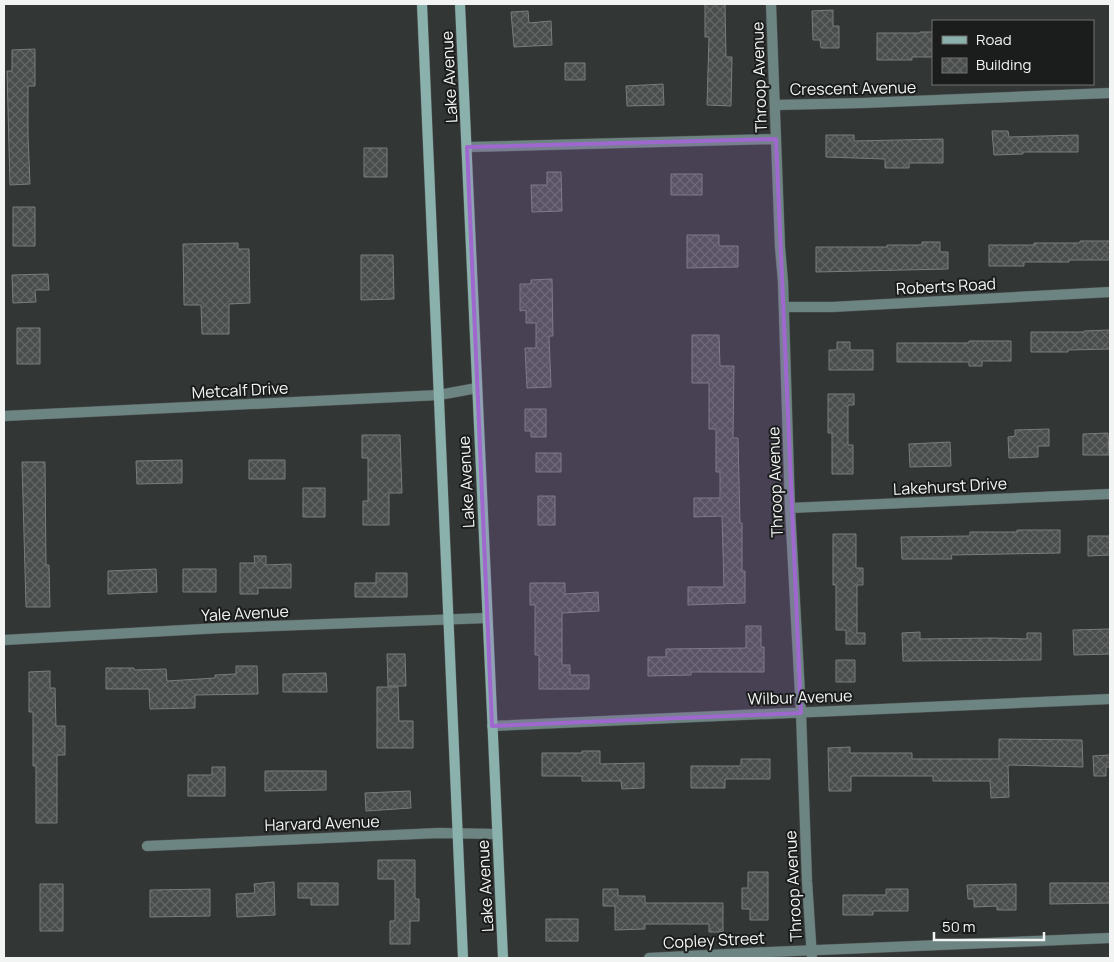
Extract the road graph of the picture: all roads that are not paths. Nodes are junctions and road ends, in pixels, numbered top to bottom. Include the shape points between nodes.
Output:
1 (422, 4) edge
2 (460, 4) edge
3 (771, 4) edge
4 (1110, 93) edge
5 (776, 104) junction
6 (776, 140) junction
7 (467, 147) junction
8 (1110, 292) edge
9 (784, 307) junction
10 (477, 388) junction
11 (439, 395) junction
12 (4, 416) edge
13 (1110, 494) edge
14 (790, 508) junction
15 (487, 618) junction
16 (449, 620) junction
17 (4, 640) edge
18 (1110, 699) edge
19 (801, 712) junction
20 (492, 726) junction
21 (458, 834) junction
22 (498, 834) junction
23 (147, 846) dead end
24 (1110, 938) edge
25 (812, 954) edge
26 (463, 958) edge
27 (503, 958) edge
28 (649, 958) edge

1 - 11 main road, Lake Avenue
2 - 7 main road, Lake Avenue
3 - 5 street, Throop Avenue
4 - 5 street, Crescent Avenue
5 - 6 street, Throop Avenue
6 - 7 street
6 - 9 street, Throop Avenue
7 - 10 main road, Lake Avenue
8 - 9 street, Roberts Road
9 - 14 street, Throop Avenue
10 - 11 street, Metcalf Drive
10 - 15 main road, Lake Avenue
11 - 12 street, Metcalf Drive
11 - 16 main road, Lake Avenue
13 - 14 street, Lakehurst Drive
14 - 19 street, Throop Avenue
15 - 16 street, Yale Avenue
15 - 20 main road, Lake Avenue
16 - 17 street, Yale Avenue
16 - 21 main road, Lake Avenue
18 - 19 street, Wilbur Avenue
19 - 20 street, Wilbur Avenue
19 - 25 street, Throop Avenue
20 - 22 main road, Lake Avenue
21 - 22 street, Harvard Avenue
21 - 23 street, Harvard Avenue
21 - 26 main road, Lake Avenue
22 - 27 main road, Lake Avenue
24 - 25 street, Copley Street
25 - 28 street, Copley Street

